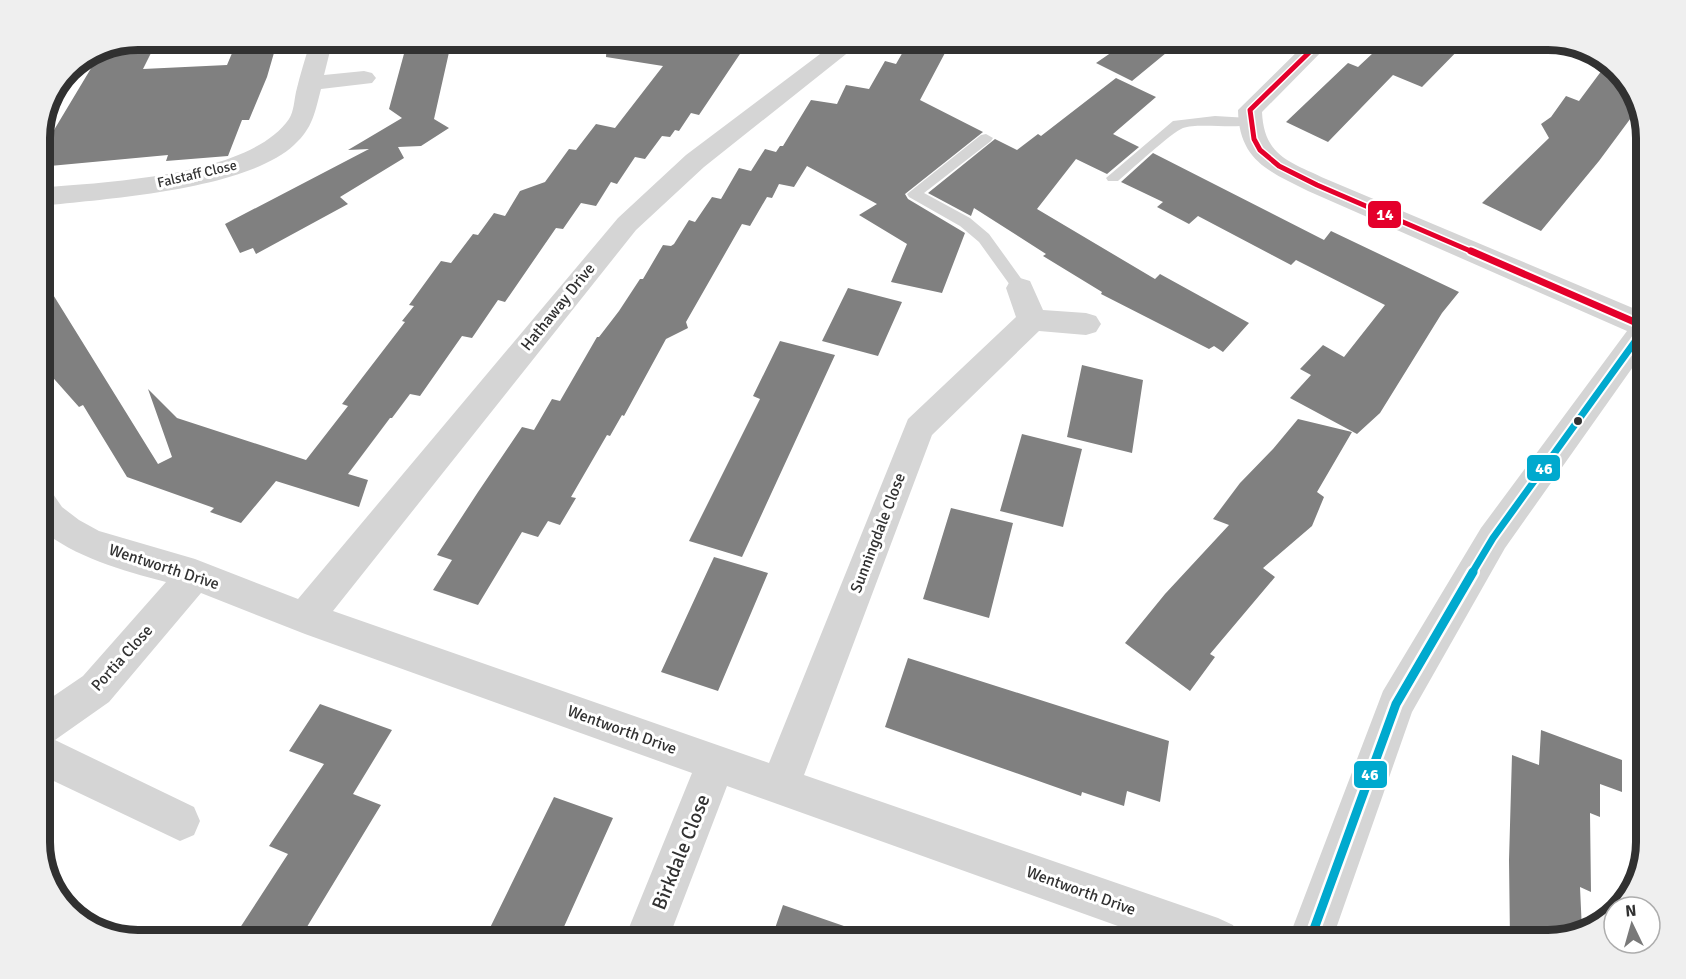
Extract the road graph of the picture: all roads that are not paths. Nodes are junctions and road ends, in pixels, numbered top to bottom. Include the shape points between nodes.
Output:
1 (319, 49) edge
2 (841, 49) edge
3 (1313, 49) edge
4 (364, 78) dead end
5 (310, 83) junction
6 (1249, 122) junction
7 (986, 138) dead end
8 (1113, 178) dead end
9 (50, 196) edge
10 (1020, 288) joint
11 (1032, 320) junction
12 (1636, 322) edge
13 (1086, 324) dead end
14 (1636, 340) edge
15 (50, 515) edge
16 (195, 575) junction
17 (305, 618) junction
18 (50, 721) edge
19 (50, 758) edge
20 (716, 763) junction
21 (780, 785) junction
22 (180, 821) dead end
23 (650, 930) edge
24 (1190, 930) edge
25 (1314, 930) edge

1 - 5 street, Falstaff Close
2 - 17 street, Hathaway Drive via 695,161 627,224
3 - 6 street via 1250,110
4 - 5 street
5 - 9 street, Falstaff Close via 302,119 283,144 242,164 151,185
6 - 8 lane via 1178,124
6 - 12 street via 1255,144 1272,161 1317,185
7 - 10 lane via 914,194 965,222 984,238
10 - 11 street
11 - 13 street
11 - 21 street, Sunningdale Close via 919,428
14 - 25 street via 1493,538 1396,704
15 - 16 street, Wentworth Drive via 67,531 104,548
16 - 17 street, Wentworth Drive
16 - 18 street, Portia Close via 96,689
17 - 20 street, Wentworth Drive
19 - 22 street
20 - 21 street, Wentworth Drive
20 - 23 street, Birkdale Close
21 - 24 street, Wentworth Drive

